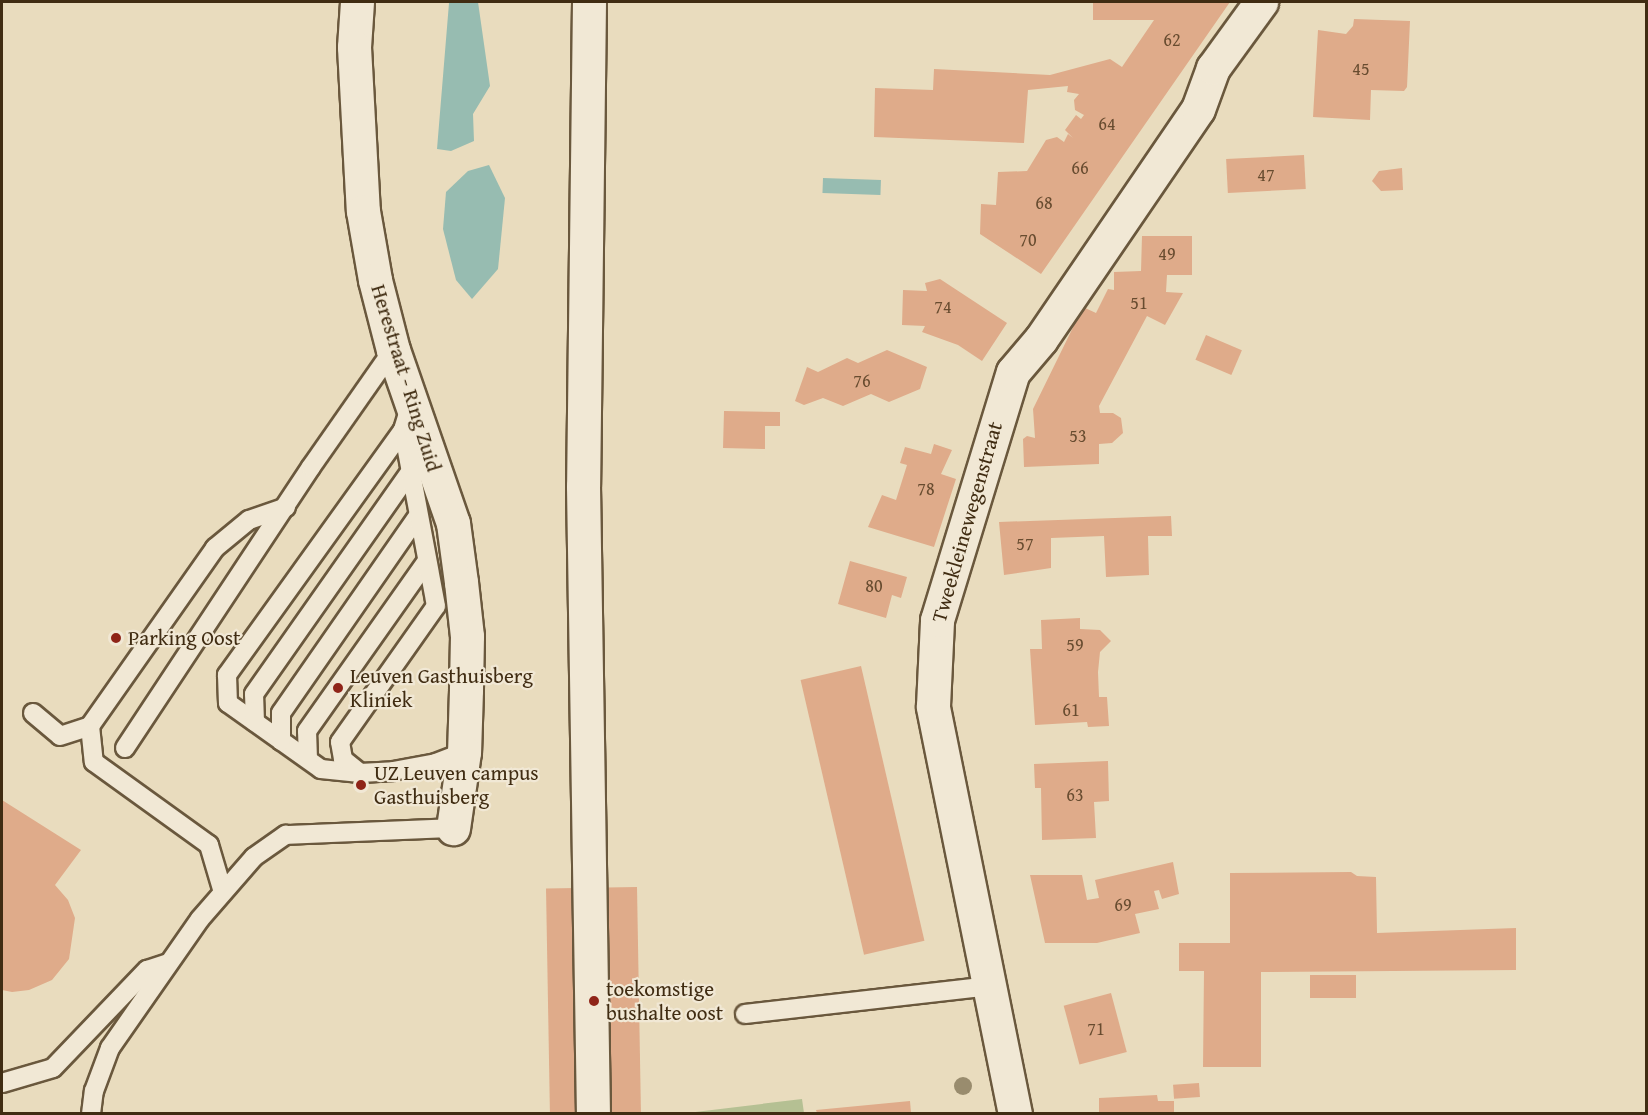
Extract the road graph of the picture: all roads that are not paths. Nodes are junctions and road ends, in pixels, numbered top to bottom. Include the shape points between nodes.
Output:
1 (357, 2) edge
2 (589, 2) edge
3 (1261, 2) edge
4 (393, 350) junction
5 (407, 416) junction
6 (411, 471) junction
7 (286, 507) junction
8 (418, 516) junction
9 (427, 561) junction
10 (33, 713) dead end
11 (255, 722) junction
12 (90, 726) junction
13 (281, 741) junction
14 (125, 748) dead end
15 (464, 752) junction
16 (308, 759) junction
17 (360, 773) junction
18 (453, 828) joint
19 (222, 889) junction
20 (166, 964) junction
21 (992, 986) junction
22 (745, 1014) dead end
23 (2, 1083) edge
24 (92, 1113) edge
25 (594, 1113) edge
26 (1015, 1113) edge

1 - 4 street, Herestraat - Ring Zuid via 354,47 363,211
2 - 25 street via 583,486
3 - 21 street, Tweekleinewegenstraat via 1212,68 1198,109 1041,339 1013,372 937,620 933,706
4 - 5 street, Herestraat - Ring Zuid
4 - 7 lane
5 - 6 lane
5 - 11 lane via 228,675 228,703
5 - 15 street, Herestraat - Ring Zuid via 453,523 467,636
6 - 8 lane
6 - 11 lane via 254,694
7 - 12 lane via 249,520 215,548
7 - 14 lane
8 - 9 lane
8 - 13 lane via 281,712
9 - 16 lane via 307,731
9 - 17 lane via 436,606 340,742 343,759
10 - 12 lane via 60,736
11 - 13 lane
12 - 19 lane via 94,762 208,845
13 - 16 lane
15 - 17 lane via 436,763
15 - 18 street, Herestraat - Ring Zuid
16 - 17 lane via 321,769
18 - 19 lane via 286,835 254,857
19 - 20 lane
20 - 23 lane via 147,970 52,1068
20 - 24 lane via 110,1048 94,1091
21 - 22 lane
21 - 26 street, Tweekleinewegenstraat

